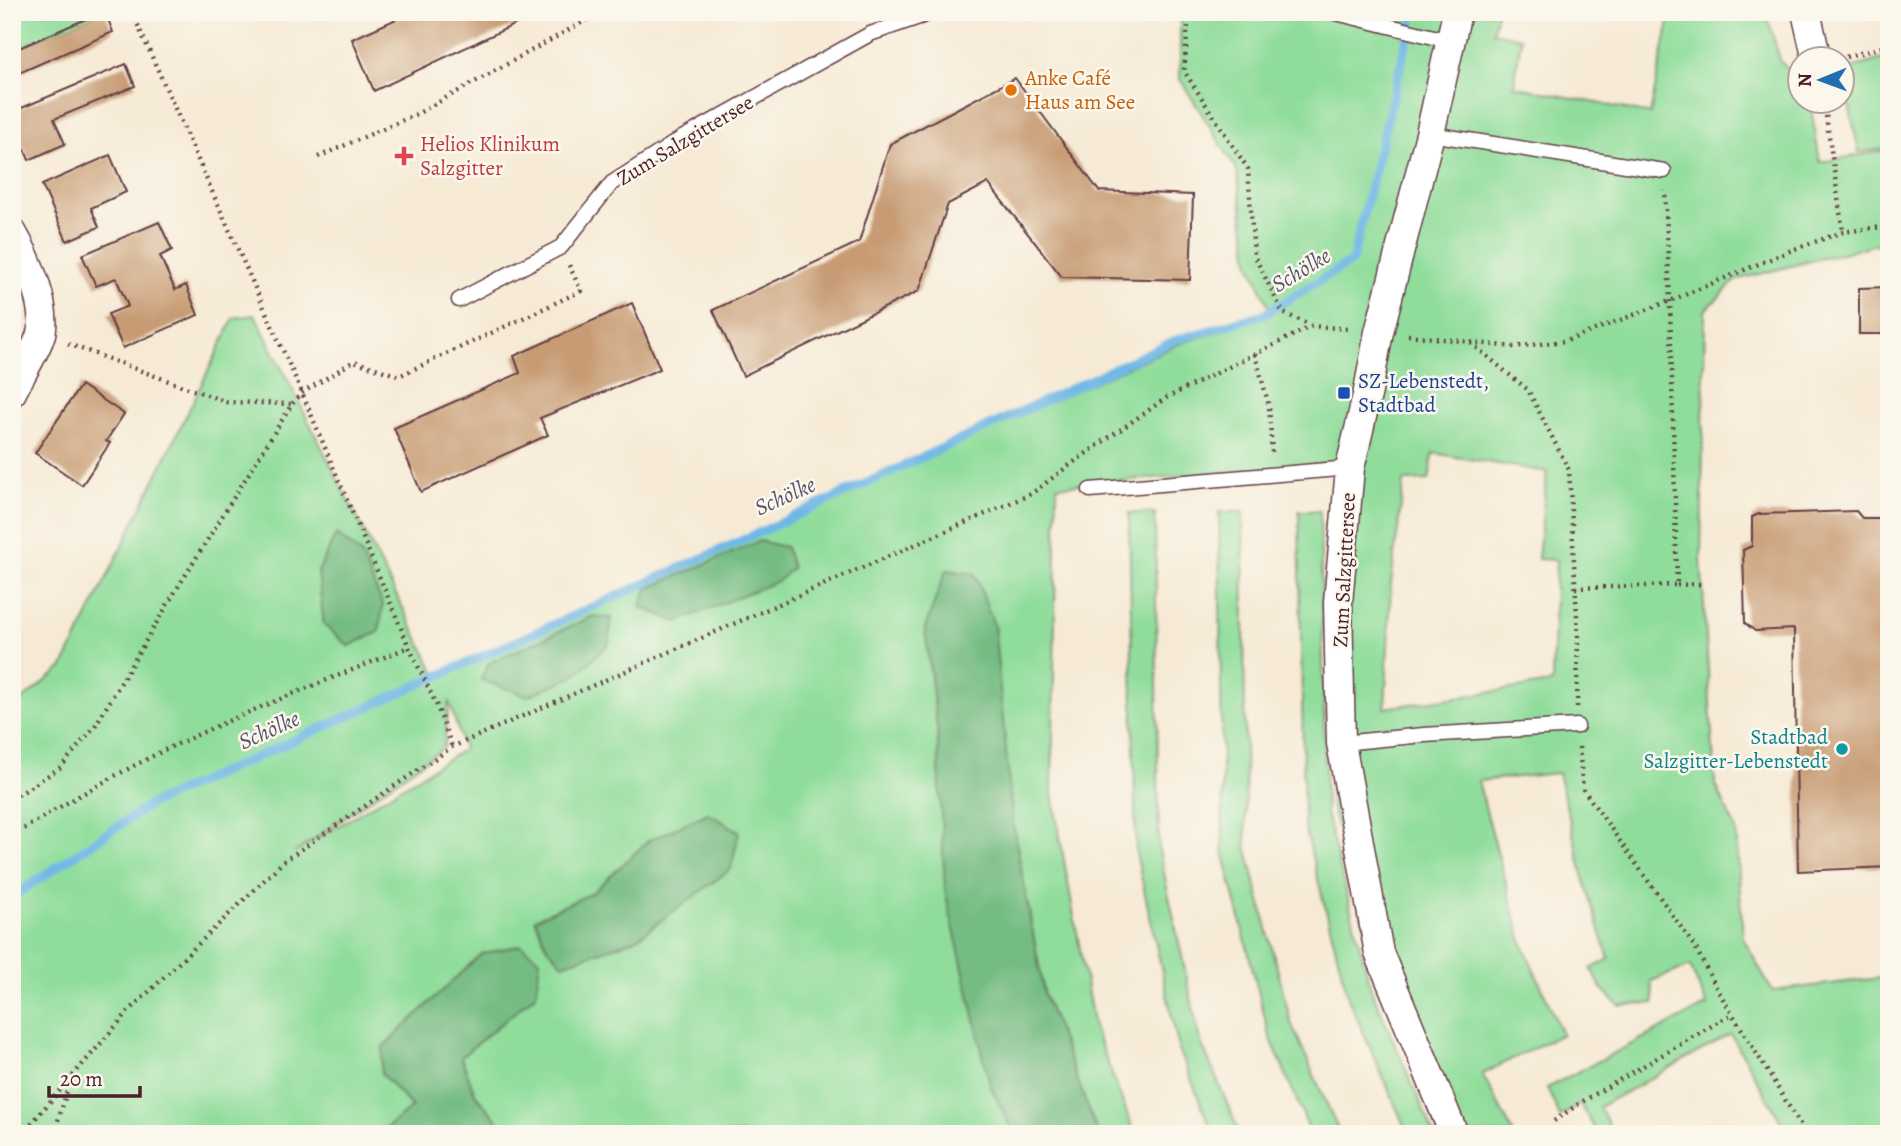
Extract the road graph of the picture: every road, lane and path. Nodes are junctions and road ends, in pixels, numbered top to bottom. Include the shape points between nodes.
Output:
1 (132, 12) edge
2 (601, 12) edge
3 (934, 12) edge
4 (1189, 12) edge
5 (1332, 12) edge
6 (1457, 12) edge
7 (1806, 12) edge
8 (1438, 38) junction
9 (1889, 45) edge
10 (1814, 46) edge
11 (1856, 54) edge
12 (1826, 116) edge
13 (1430, 134) junction
14 (318, 157) dead end
15 (1664, 171) joint
16 (1889, 226) edge
17 (12, 232) edge
18 (1843, 232) junction
19 (561, 247) junction
20 (459, 300) dead end
21 (1670, 301) junction
22 (1312, 326) junction
23 (1379, 332) junction
24 (41, 334) junction
25 (1471, 342) junction
26 (1255, 354) junction
27 (12, 391) edge
28 (302, 393) junction
29 (292, 404) junction
30 (1350, 468) junction
31 (1273, 475) junction
32 (1090, 490) dead end
33 (1702, 584) dead end
34 (1677, 585) junction
35 (1575, 588) junction
36 (409, 647) junction
37 (1577, 726) junction
38 (1341, 744) junction
39 (452, 747) junction
40 (12, 799) edge
41 (12, 836) edge
42 (1717, 989) junction
43 (1709, 993) dead end
44 (1732, 1014) junction
45 (72, 1076) junction
46 (1555, 1121) dead end
47 (22, 1134) edge
48 (54, 1134) edge
49 (1454, 1134) edge
50 (1805, 1134) edge

1 - 28 path
2 - 14 path via 417,114
3 - 19 lane, Zum Salzgittersee via 870,34 684,137 612,183
4 - 22 path via 1184,71 1248,169 1254,255 1283,313
5 - 8 lane
6 - 8 street, Zum Salzgittersee
7 - 10 street
8 - 13 street, Zum Salzgittersee
9 - 11 path
12 - 18 path
13 - 15 lane
13 - 23 street, Zum Salzgittersee
15 - 21 path
16 - 18 path
17 - 24 street via 42,302
18 - 21 path
19 - 20 lane, Zum Salzgittersee
19 - 28 path via 581,291 399,376 354,361
21 - 25 path via 1566,341 1513,347
21 - 34 path
22 - 23 path
22 - 26 path
23 - 25 path
23 - 30 street, Zum Salzgittersee
24 - 27 street
24 - 29 path via 226,402
25 - 35 path via 1528,390 1569,470
26 - 31 path via 1269,406
26 - 39 path via 1166,398 1031,494
28 - 29 path
28 - 36 path
29 - 40 path via 95,726 61,767
30 - 31 lane
30 - 38 street, Zum Salzgittersee via 1338,603
31 - 32 lane
33 - 34 path
34 - 35 path
35 - 37 path
36 - 39 path
36 - 41 path via 167,749
37 - 38 lane
37 - 42 path via 1583,789 1695,947
38 - 49 street, Zum Salzgittersee via 1379,953
39 - 45 path via 284,860 128,1012
42 - 43 path
42 - 44 path
44 - 46 path
44 - 50 path
45 - 47 path
45 - 48 path

